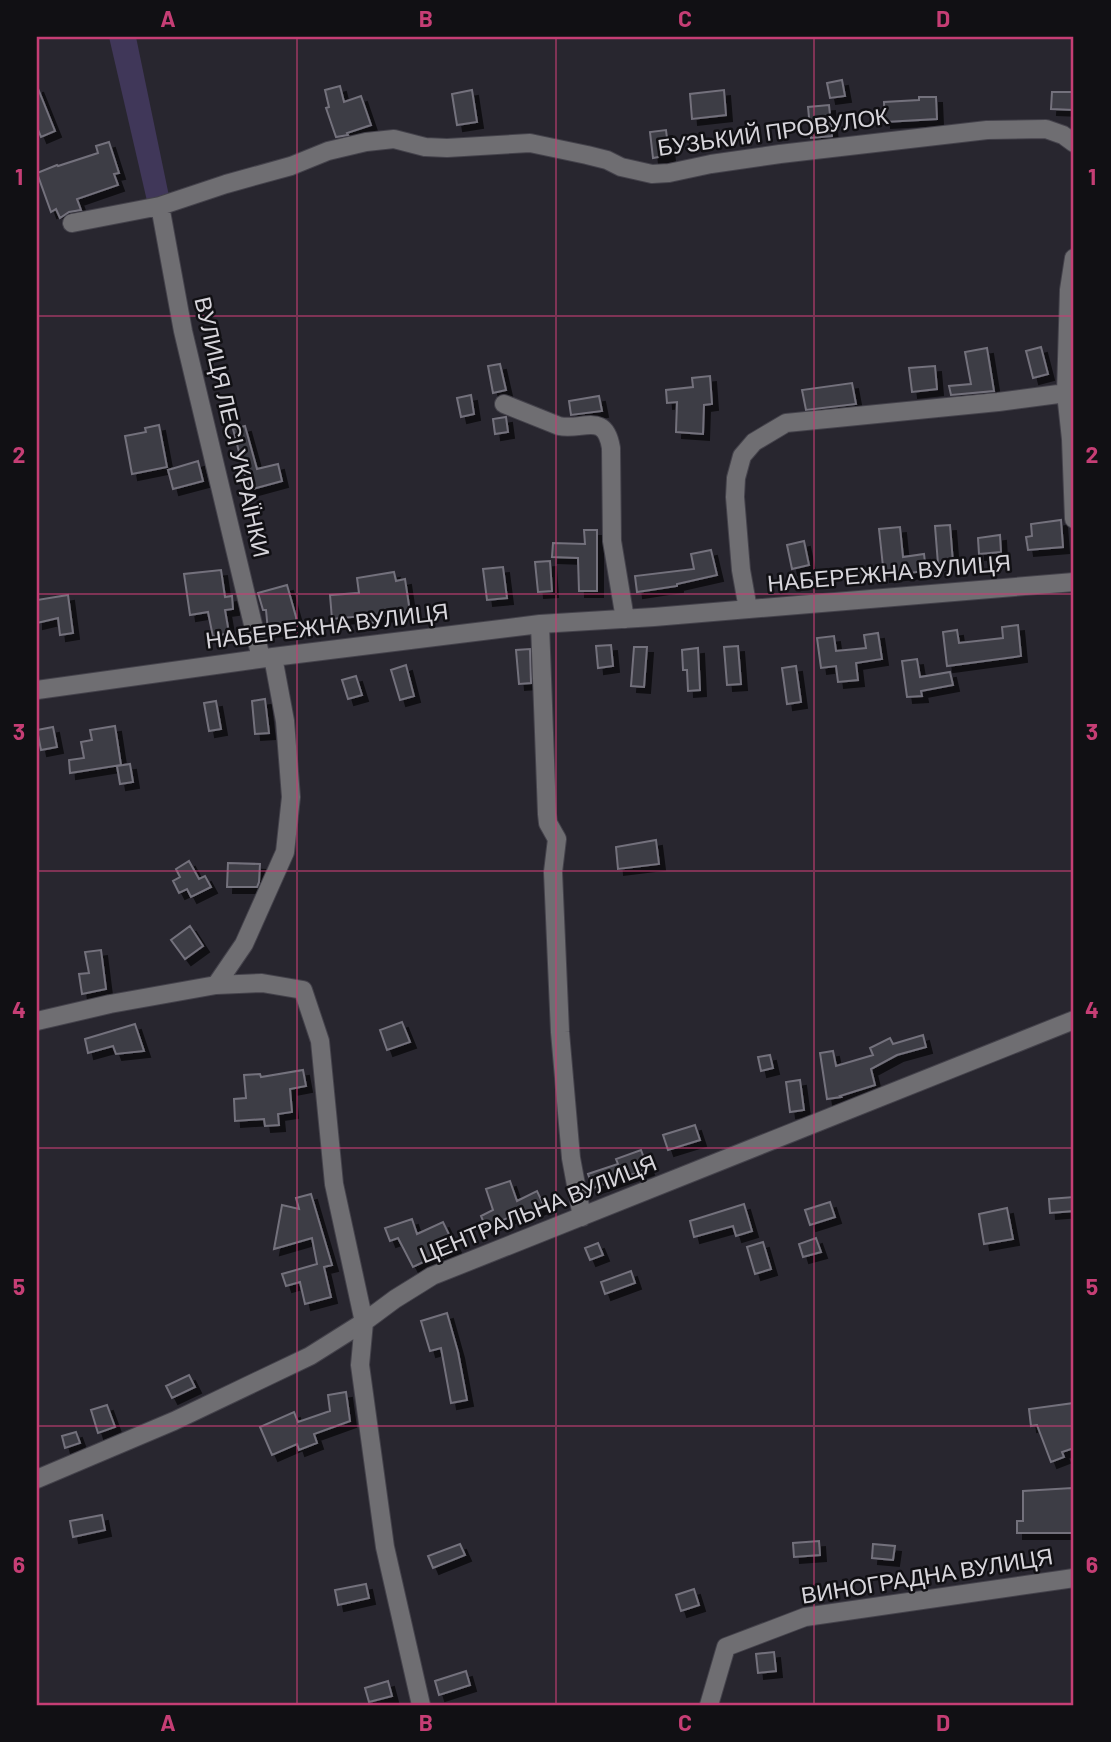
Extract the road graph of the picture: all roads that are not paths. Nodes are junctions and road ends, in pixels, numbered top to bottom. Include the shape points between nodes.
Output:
1 (1074, 143) edge
2 (160, 206) junction
3 (72, 222) dead end
4 (1074, 258) edge
5 (1066, 393) junction
6 (505, 404) dead end
7 (1074, 519) edge
8 (1074, 582) edge
9 (748, 609) junction
10 (625, 619) junction
11 (540, 624) junction
12 (267, 657) junction
13 (37, 690) edge
14 (216, 985) junction
15 (1074, 1020) edge
16 (37, 1021) edge
17 (582, 1217) junction
18 (364, 1322) junction
19 (37, 1479) edge
20 (1074, 1578) edge
21 (421, 1705) edge
22 (709, 1705) edge

1 - 2 street, БУЗЬКИЙ ПРОВУЛОК via 1046,129 987,130 652,174 530,143 447,148 394,138 328,151
2 - 3 street, БУЗЬКИЙ ПРОВУЛОК
2 - 12 street, ВУЛИЦЯ ЛЕСІ УКРАЇНКИ via 183,331
4 - 5 street
5 - 7 street
5 - 9 street via 786,424 754,442 742,456 735,497
6 - 10 street via 559,426 600,427 609,436 612,541
8 - 9 street, НАБЕРЕЖНА ВУЛИЦЯ
9 - 10 street, НАБЕРЕЖНА ВУЛИЦЯ
10 - 11 street, НАБЕРЕЖНА ВУЛИЦЯ
11 - 12 street, НАБЕРЕЖНА ВУЛИЦЯ
11 - 17 street via 547,814 557,839 554,872 560,1032 571,1158
12 - 13 street, НАБЕРЕЖНА ВУЛИЦЯ
12 - 14 street, ВУЛИЦЯ ЛЕСІ УКРАЇНКИ via 285,721 291,797 285,852 244,944
14 - 16 street
14 - 18 street via 262,983 303,990 320,1041 334,1184
15 - 17 street, ЦЕНТРАЛЬНА ВУЛИЦЯ
17 - 18 street, ЦЕНТРАЛЬНА ВУЛИЦЯ via 432,1276
18 - 19 street, ЦЕНТРАЛЬНА ВУЛИЦЯ via 310,1356
18 - 21 street via 360,1365 385,1547
20 - 22 street, ВИНОГРАДНА ВУЛИЦЯ via 805,1617 726,1647

